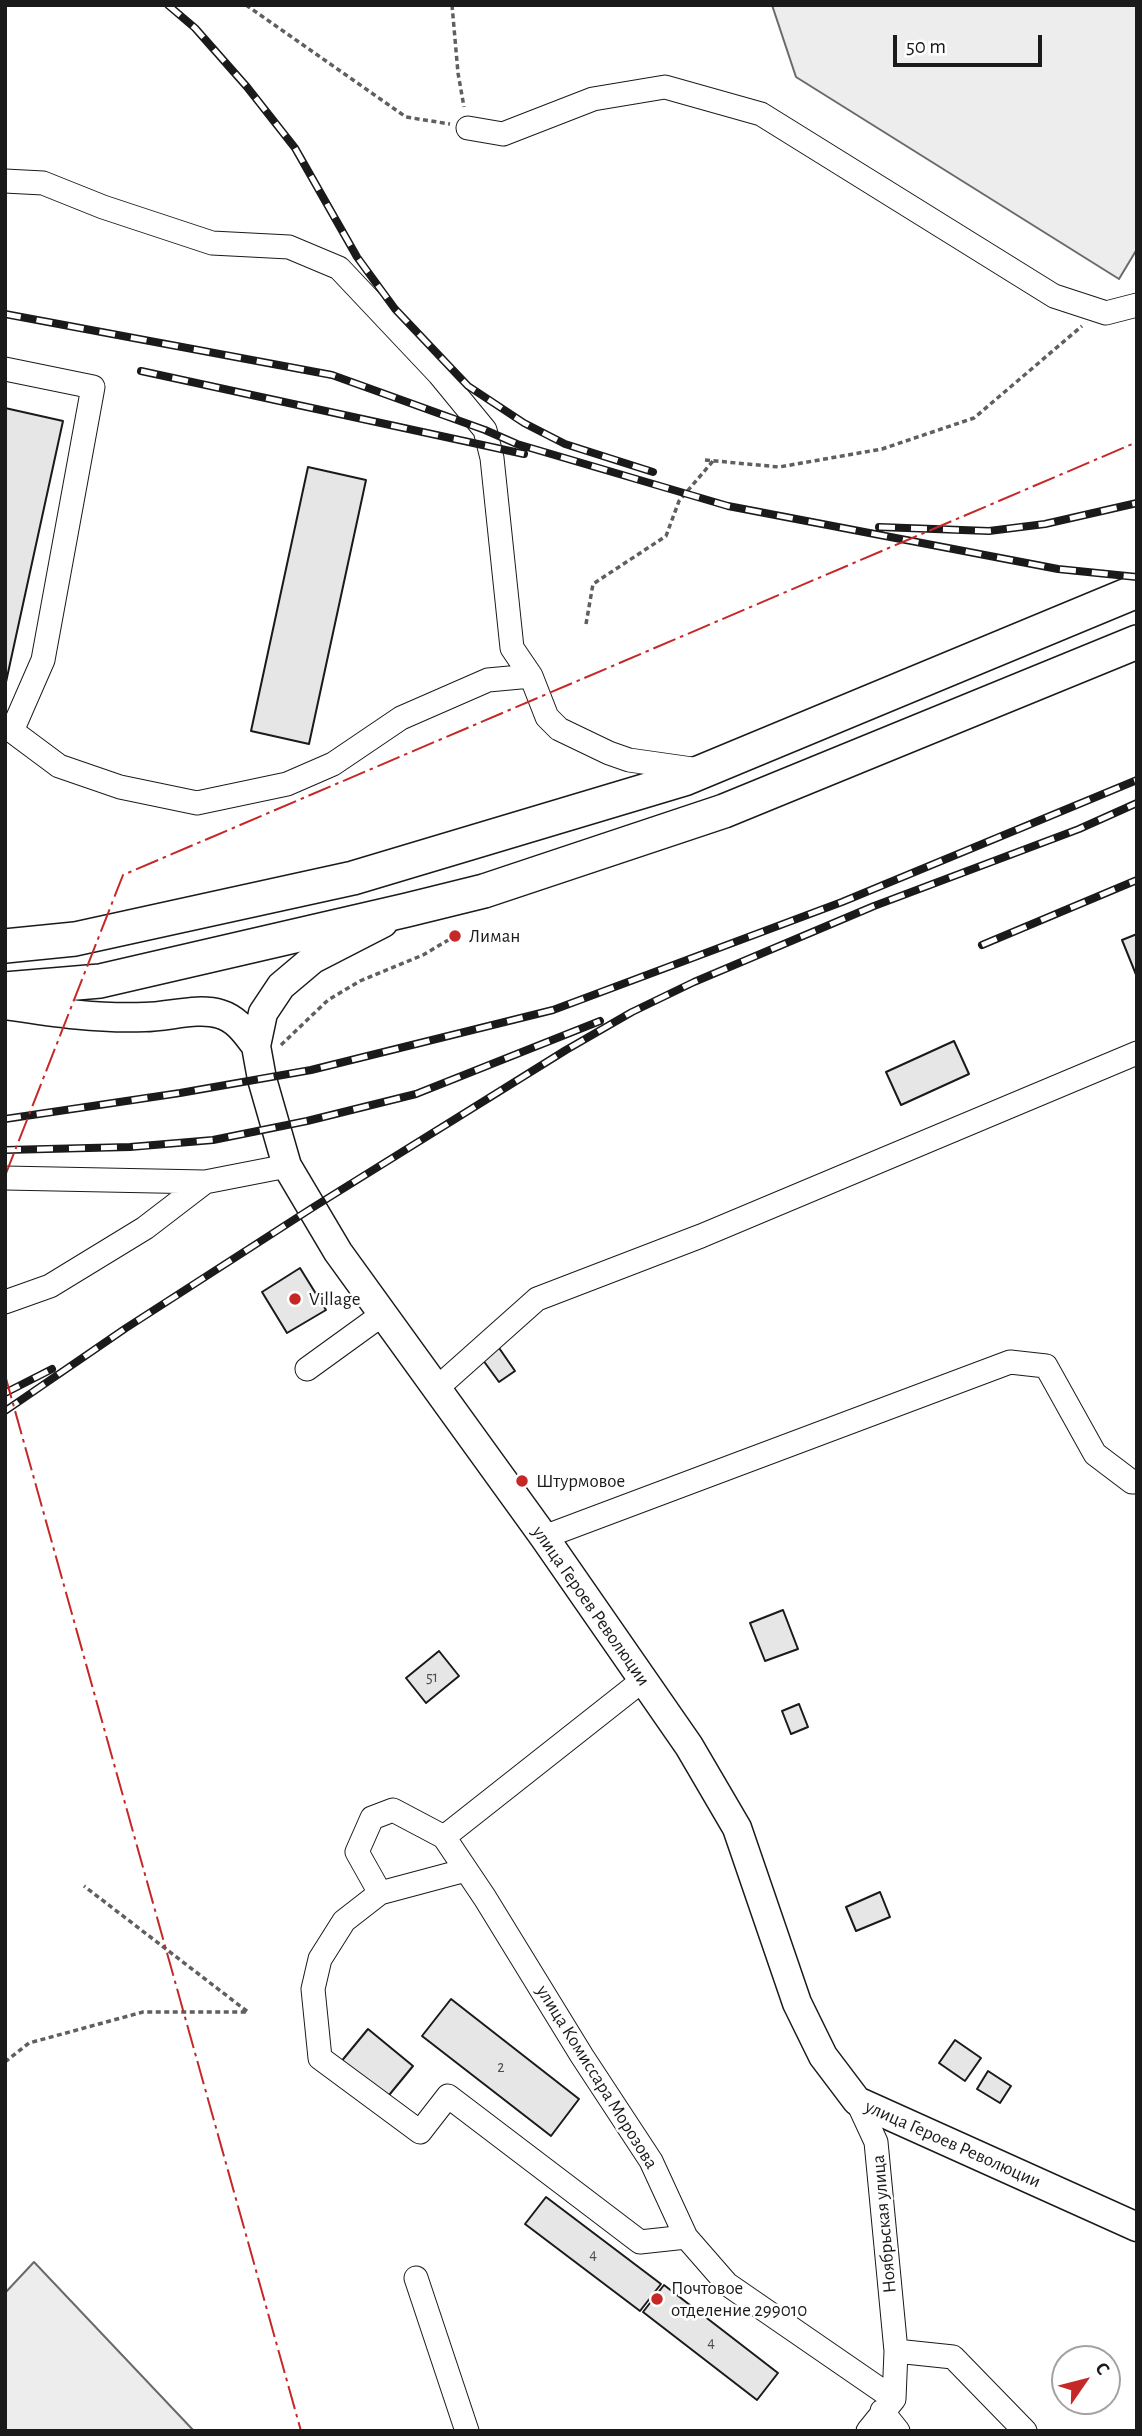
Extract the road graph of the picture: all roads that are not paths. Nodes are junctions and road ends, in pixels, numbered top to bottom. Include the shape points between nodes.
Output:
1 (468, 128) road end
2 (5, 181) edge
3 (1137, 305) edge
4 (5, 369) edge
5 (1137, 591) edge
6 (1137, 642) edge
7 (531, 676) junction
8 (8, 733) edge
9 (704, 770) junction
10 (407, 910) junction
11 (5, 946) edge
12 (5, 989) edge
13 (5, 1005) edge
14 (1137, 1052) edge
15 (258, 1057) junction
16 (287, 1166) junction
17 (5, 1178) edge
18 (205, 1182) junction
19 (5, 1302) edge
20 (383, 1314) junction
21 (307, 1369) dead end
22 (436, 1389) junction
23 (1137, 1482) edge
24 (544, 1537) junction
25 (643, 1680) junction
26 (444, 1837) junction
27 (466, 1870) junction
28 (380, 1893) junction
29 (857, 2101) junction
30 (1137, 2228) edge
31 (686, 2237) junction
32 (416, 2278) dead end
33 (896, 2351) junction
34 (888, 2405) junction
35 (467, 2431) edge
36 (868, 2431) edge
37 (898, 2431) edge
38 (1025, 2431) edge

1 - 3 street via 503,134 593,99 665,87 761,114 1054,296 1106,313
2 - 7 street via 43,183 212,243 289,247 339,268 485,430 492,457 512,648
4 - 8 street via 93,387 43,660
5 - 9 highway
6 - 10 highway via 724,811 484,891
7 - 8 street via 488,680 401,718 332,764 287,784 197,803 120,787 59,766
7 - 9 street via 547,717 559,729 629,760
9 - 11 highway via 353,878 75,939
10 - 12 highway via 100,981
10 - 15 main road, улица Героев Революции via 313,958 281,986 263,1013
13 - 15 main road via 87,1017 220,1014 239,1024
14 - 22 street via 701,1236 537,1299
15 - 16 main road, улица Героев Революции
16 - 18 street
16 - 20 main road, улица Героев Революции via 338,1252
17 - 18 street
18 - 19 street via 145,1228 50,1286
20 - 21 street
20 - 22 main road, улица Героев Революции
22 - 24 main road, улица Героев Революции
23 - 24 street via 1095,1454 1046,1366 1010,1362
24 - 25 main road, улица Героев Революции
25 - 26 street
25 - 29 main road, улица Героев Революции via 737,1828 797,2003 823,2056
26 - 27 street, улица Комиссара Морозова
26 - 28 street, улица Комиссара Морозова via 393,1810 372,1818 357,1853
27 - 28 street
27 - 31 street, улица Комиссара Морозова via 652,2161
28 - 31 street via 344,1921 320,1959 313,1989 320,2058 420,2132 448,2096 640,2242
29 - 30 main road, улица Героев Революции
29 - 33 street, Ноябрьская улица via 876,2142
31 - 34 street, улица Комиссара Морозова via 727,2284
32 - 35 street
33 - 34 street, Ноябрьская улица
33 - 38 street via 953,2357
34 - 36 street
34 - 37 street, улица Комиссара Морозова

